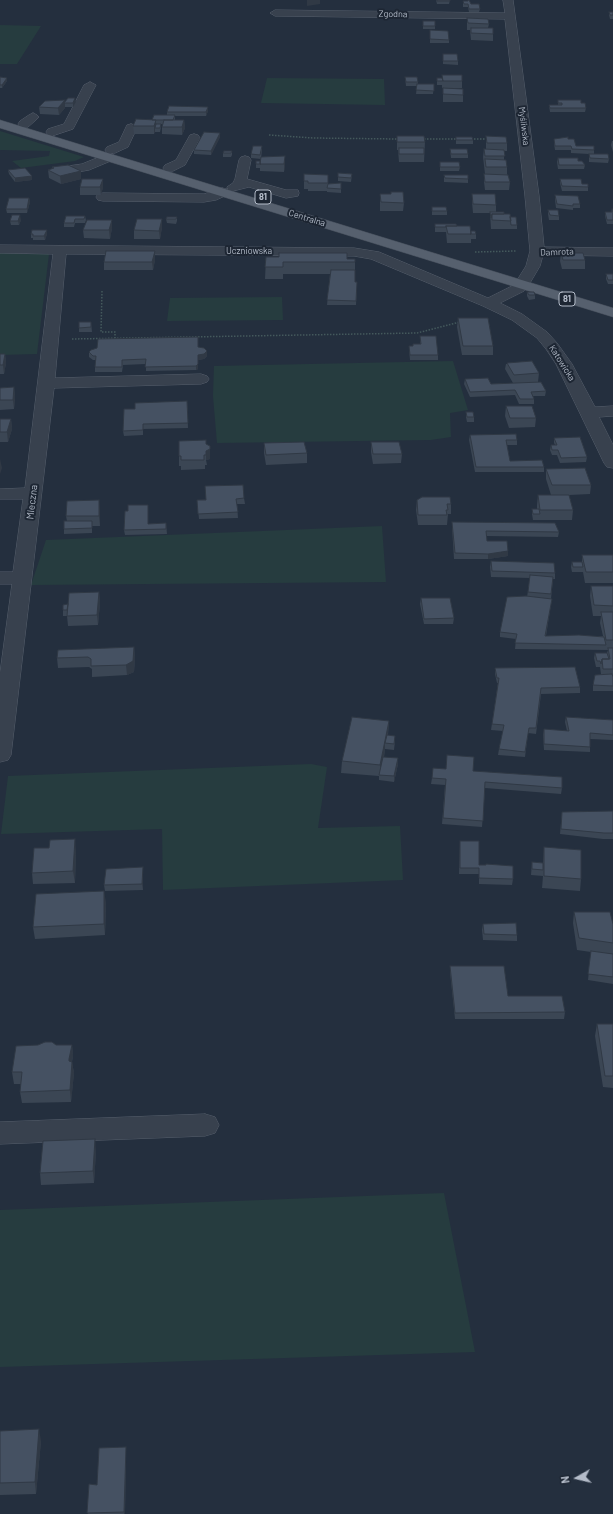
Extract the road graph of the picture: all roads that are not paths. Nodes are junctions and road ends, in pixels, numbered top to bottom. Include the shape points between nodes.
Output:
1 (508, 0) edge
2 (275, 13) dead end
3 (510, 16) junction
4 (90, 85) dead end
5 (0, 116) edge
6 (0, 124) edge
7 (131, 128) dead end
8 (52, 132) junction
9 (194, 138) dead end
10 (110, 154) junction
11 (245, 160) dead end
12 (72, 168) edge
13 (169, 168) junction
14 (231, 188) junction
15 (293, 193) dead end
16 (103, 197) dead end
17 (0, 249) edge
18 (60, 249) junction
19 (537, 251) junction
20 (613, 252) edge
21 (524, 281) junction
22 (488, 303) junction
23 (613, 304) edge
24 (613, 313) edge
25 (201, 379) dead end
26 (46, 383) junction
27 (613, 411) edge
28 (589, 412) junction
29 (613, 462) edge
30 (33, 493) junction
31 (0, 494) edge
32 (0, 578) edge
33 (22, 578) junction
34 (0, 755) edge
35 (205, 1126) dead end
36 (0, 1133) edge

1 - 3 street, Myśliwska
2 - 3 street, Zgodna
3 - 19 street, Myśliwska
4 - 8 street via 70,126
5 - 8 main road, Centralna / 81 via 29,120
6 - 10 main road, Centralna / 81
7 - 10 street via 124,144
8 - 10 main road, Centralna / 81
9 - 13 street via 181,162
10 - 12 street via 85,167
10 - 13 main road, Centralna / 81
10 - 14 main road, Centralna / 81
11 - 14 street via 241,179
13 - 14 main road, Centralna / 81
14 - 15 street via 249,184 286,194
14 - 16 street via 204,198
14 - 21 main road, Centralna / 81
17 - 18 street, Uczniowska
18 - 22 street, Uczniowska via 365,253
18 - 26 street, Mleczna
19 - 20 street, Damrota
19 - 21 street, Damrota via 533,266
21 - 22 street
21 - 23 main road, Centralna / 81
21 - 24 main road, Centralna / 81
22 - 28 street, Katowicka via 517,317 542,335 564,364
25 - 26 street
26 - 30 street, Mleczna
27 - 28 street
28 - 29 street, Katowicka
30 - 31 street
30 - 33 street, Mleczna
32 - 33 street
33 - 34 street, Mleczna
35 - 36 street

